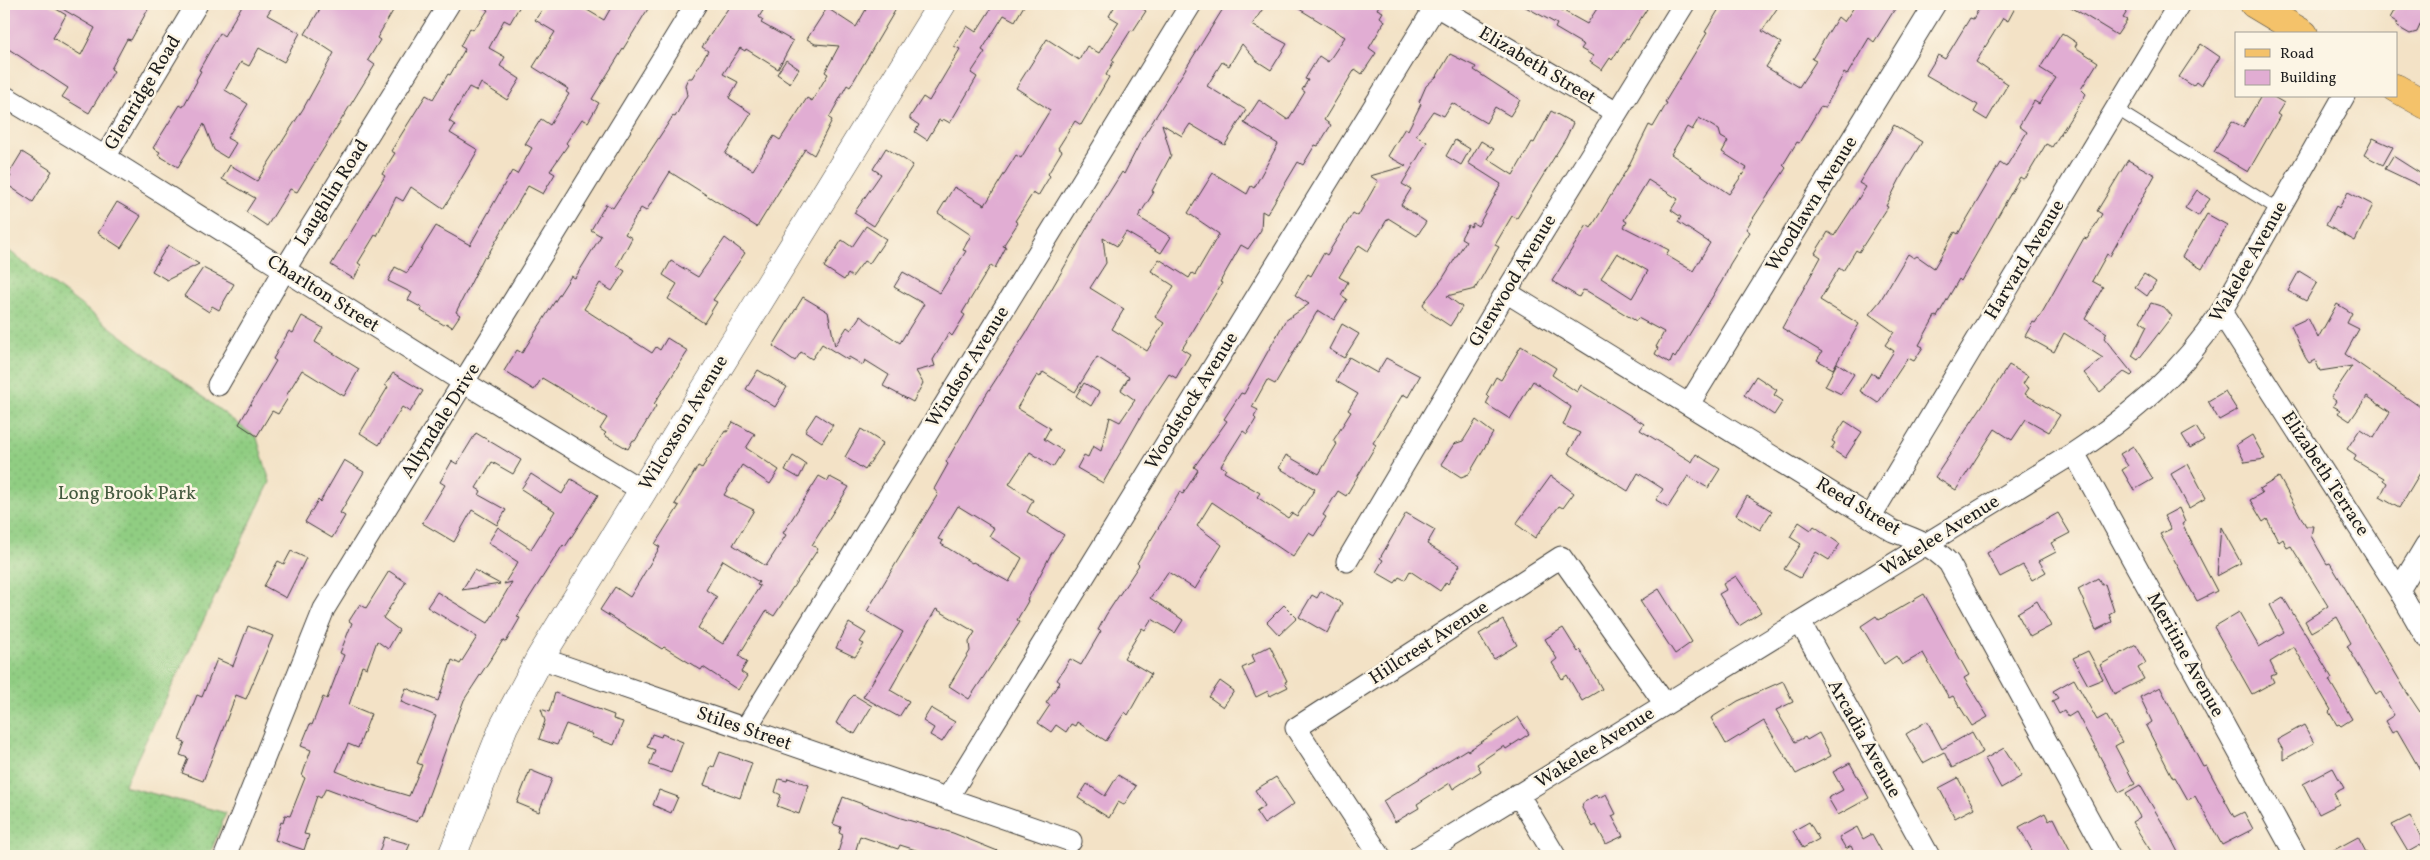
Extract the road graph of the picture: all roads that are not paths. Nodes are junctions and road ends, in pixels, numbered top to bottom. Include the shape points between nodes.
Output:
1 (197, 4) edge
2 (449, 4) edge
3 (696, 4) edge
4 (942, 4) edge
5 (1191, 4) edge
6 (1436, 4) edge
7 (1684, 4) edge
8 (1935, 4) edge
9 (2179, 4) edge
10 (2254, 4) edge
11 (2301, 32) edge
12 (2398, 89) edge
13 (4, 96) edge
14 (2343, 98) edge
15 (2426, 105) edge
16 (2116, 109) junction
17 (1616, 112) junction
18 (105, 157) junction
19 (2279, 210) junction
20 (285, 269) junction
21 (1506, 292) junction
22 (2221, 312) junction
23 (465, 383) junction
24 (218, 385) dead end
25 (1688, 404) junction
26 (2074, 454) junction
27 (643, 491) junction
28 (1871, 516) junction
29 (1928, 544) junction
30 (2426, 545) edge
31 (1346, 561) dead end
32 (2399, 590) junction
33 (1800, 622) junction
34 (2426, 637) edge
35 (540, 658) junction
36 (1665, 704) junction
37 (745, 730) junction
38 (1518, 794) junction
39 (947, 799) junction
40 (1071, 841) dead end
41 (225, 856) edge
42 (452, 856) edge
43 (1380, 856) edge
44 (1419, 856) edge
45 (1555, 856) edge
46 (1929, 856) edge
47 (2109, 856) edge
48 (2296, 856) edge

1 - 18 street, Glenridge Road
2 - 20 street, Laughlin Road
3 - 23 street, Allyndale Drive
4 - 27 street, Wilcoxson Avenue
5 - 37 street, Windsor Avenue
6 - 17 street, Elizabeth Street
6 - 39 street, Woodstock Avenue
7 - 17 street, Glenwood Avenue
8 - 25 street, Woodlawn Avenue
9 - 16 street, Harvard Avenue
10 - 11 main road
12 - 15 main road
13 - 18 street, Charlton Street
14 - 19 street, Wakelee Avenue
16 - 19 lane
16 - 28 street, Harvard Avenue
17 - 21 street, Glenwood Avenue
18 - 20 street, Charlton Street
19 - 22 street, Wakelee Avenue
20 - 23 street, Charlton Street
20 - 24 street, Laughlin Road
21 - 25 street, Reed Street
21 - 31 street, Glenwood Avenue
22 - 26 street, Wakelee Avenue via 2189,358 2163,385
22 - 32 street, Elizabeth Terrace
23 - 27 street, Charlton Street
23 - 41 street, Allyndale Drive via 324,609
25 - 28 street, Reed Street
26 - 29 street, Wakelee Avenue
26 - 48 street, Meritine Avenue
27 - 35 street, Wilcoxson Avenue
28 - 29 street, Reed Street via 1893,530
29 - 33 street, Wakelee Avenue
29 - 47 street, Reed Street via 1949,562
30 - 32 street
32 - 34 street, Elizabeth Terrace
33 - 36 street, Wakelee Avenue
33 - 46 street, Arcadia Avenue
35 - 37 street, Stiles Street
35 - 42 street, Wilcoxson Avenue via 504,726
36 - 38 street, Wakelee Avenue
36 - 43 street, Hillcrest Avenue via 1561,557 1296,728
37 - 39 street, Stiles Street
38 - 44 street, Wakelee Avenue
38 - 45 street
39 - 40 street, Stiles Street

